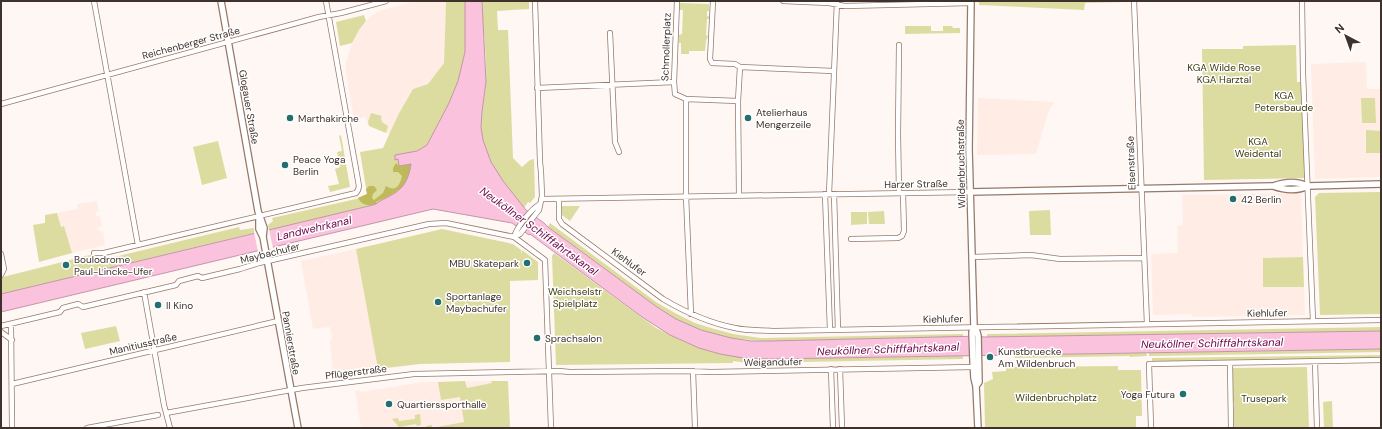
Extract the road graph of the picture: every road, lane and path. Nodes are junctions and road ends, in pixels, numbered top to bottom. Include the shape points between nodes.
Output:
1 (94, 1) edge
2 (221, 1) edge
3 (326, 1) edge
4 (386, 1) edge
5 (535, 1) edge
6 (677, 1) edge
7 (713, 1) edge
8 (783, 1) edge
9 (1134, 1) edge
10 (1302, 1) edge
11 (971, 2) edge
12 (837, 3) edge
13 (329, 15) junction
14 (610, 33) dead end
15 (228, 42) junction
16 (899, 45) dead end
17 (740, 67) junction
18 (833, 71) junction
19 (108, 75) junction
20 (674, 82) junction
21 (612, 85) junction
22 (537, 88) junction
23 (686, 99) junction
24 (738, 101) junction
25 (1, 104) edge
26 (619, 152) dead end
27 (1381, 184) edge
28 (1308, 186) junction
29 (1142, 189) junction
30 (970, 192) junction
31 (901, 193) junction
32 (829, 194) junction
33 (686, 196) junction
34 (739, 196) junction
35 (559, 199) junction
36 (541, 201) junction
37 (259, 216) junction
38 (262, 230) joint
39 (514, 237) junction
40 (851, 239) dead end
41 (138, 245) junction
42 (94, 253) dead end
43 (1, 254) edge
44 (972, 257) junction
45 (1144, 258) junction
46 (267, 261) junction
47 (2, 274) edge
48 (144, 292) junction
49 (691, 314) junction
50 (1381, 320) edge
51 (278, 321) junction
52 (1313, 321) junction
53 (11, 324) junction
54 (1146, 324) junction
55 (1, 326) edge
56 (974, 327) junction
57 (830, 330) junction
58 (838, 330) junction
59 (1, 332) edge
60 (12, 340) junction
61 (154, 350) junction
62 (976, 356) junction
63 (1381, 360) edge
64 (1315, 362) junction
65 (1230, 363) junction
66 (973, 367) junction
67 (831, 369) junction
68 (840, 369) junction
69 (693, 371) junction
70 (549, 372) junction
71 (12, 384) junction
72 (976, 386) junction
73 (291, 390) junction
74 (166, 413) junction
75 (158, 415) dead end
76 (12, 428) edge
77 (88, 428) edge
78 (170, 428) edge
79 (298, 428) edge
80 (551, 428) edge
81 (695, 428) edge
82 (833, 428) edge
83 (842, 428) edge
84 (978, 428) edge
85 (1151, 428) edge
86 (1231, 428) edge
87 (1317, 428) edge

1 - 19 street
2 - 15 street, Glogauer Straße
3 - 13 street
4 - 13 street, Reichenberger Straße
5 - 22 street
6 - 20 street, Schmollerplatz
7 - 17 street via 710,61
8 - 12 street
9 - 29 street, Elsenstraße
10 - 28 street
11 - 12 street via 845,6
11 - 30 street, Wildenbruchstraße
12 - 18 street
13 - 15 street, Reichenberger Straße
13 - 37 street via 358,190 354,194
14 - 21 street
15 - 19 street, Reichenberger Straße
15 - 37 street, Glogauer Straße
16 - 31 street via 898,134
17 - 18 street
17 - 24 street
18 - 32 street
19 - 25 street, Reichenberger Straße
19 - 41 street
20 - 21 street
20 - 23 street, Schmollerplatz via 675,94
21 - 22 street
21 - 26 street via 615,142
22 - 36 street
23 - 24 street
23 - 33 street
24 - 34 street
27 - 28 street, Harzer Straße
28 - 29 street, Harzer Straße via 1301,183
28 - 52 street
29 - 30 street, Harzer Straße
29 - 45 street, Elsenstraße
30 - 31 street, Harzer Straße
30 - 44 street, Wildenbruchstraße
31 - 32 street, Harzer Straße
31 - 40 street via 904,230 902,236
32 - 34 street, Harzer Straße
32 - 57 street
32 - 58 street
33 - 34 street, Harzer Straße
33 - 35 street, Harzer Straße
33 - 49 street
35 - 36 street, Harzer Straße
35 - 49 street, Kiehlufer via 560,222 663,299
36 - 39 street via 539,210 532,214 520,234
37 - 38 street, Glogauer Straße via 258,225
37 - 41 street
38 - 46 street, Pannierstraße
39 - 46 street, Maybachufer via 446,223 434,223
39 - 70 street, Maybachufer via 545,261
41 - 42 street
43 - 47 street via 4,269
44 - 45 street via 1031,255 1060,259
44 - 56 street, Wildenbruchstraße
45 - 54 street, Elsenstraße
46 - 48 street, Maybachufer via 202,278 198,276 179,280 176,285
46 - 51 street, Pannierstraße
48 - 53 street, Maybachufer via 83,307 78,304 63,308 60,312
48 - 61 street
49 - 57 street, Kiehlufer via 735,328 775,331
50 - 52 street, Kiehlufer
51 - 61 street, Manitiusstraße
51 - 73 street, Pannierstraße
52 - 54 street, Kiehlufer
53 - 55 street, Maybachufer
53 - 60 street
54 - 56 street, Kiehlufer
56 - 58 street, Kiehlufer
56 - 62 street, Wildenbruchstraße via 977,332
57 - 58 street, Kiehlufer
59 - 60 street
60 - 71 street
61 - 71 street, Manitiusstraße
61 - 74 street
62 - 66 street, Wildenbruchstraße
62 - 72 street, Wildenbruchstraße via 979,382
63 - 64 street
64 - 65 street
64 - 87 street
65 - 85 street via 1149,364
65 - 86 street
66 - 68 street, Weigandufer
66 - 72 street, Wildenbruchstraße
67 - 68 street, Weigandufer
67 - 69 street, Weigandufer
67 - 82 street
68 - 83 street
69 - 70 street, Weigandufer
69 - 81 street
70 - 73 street, Pflügerstraße via 422,374
70 - 80 street
71 - 76 street
72 - 84 street, Wildenbruchstraße
73 - 74 street, Pflügerstraße
73 - 79 street, Pannierstraße
74 - 78 street
75 - 77 street

